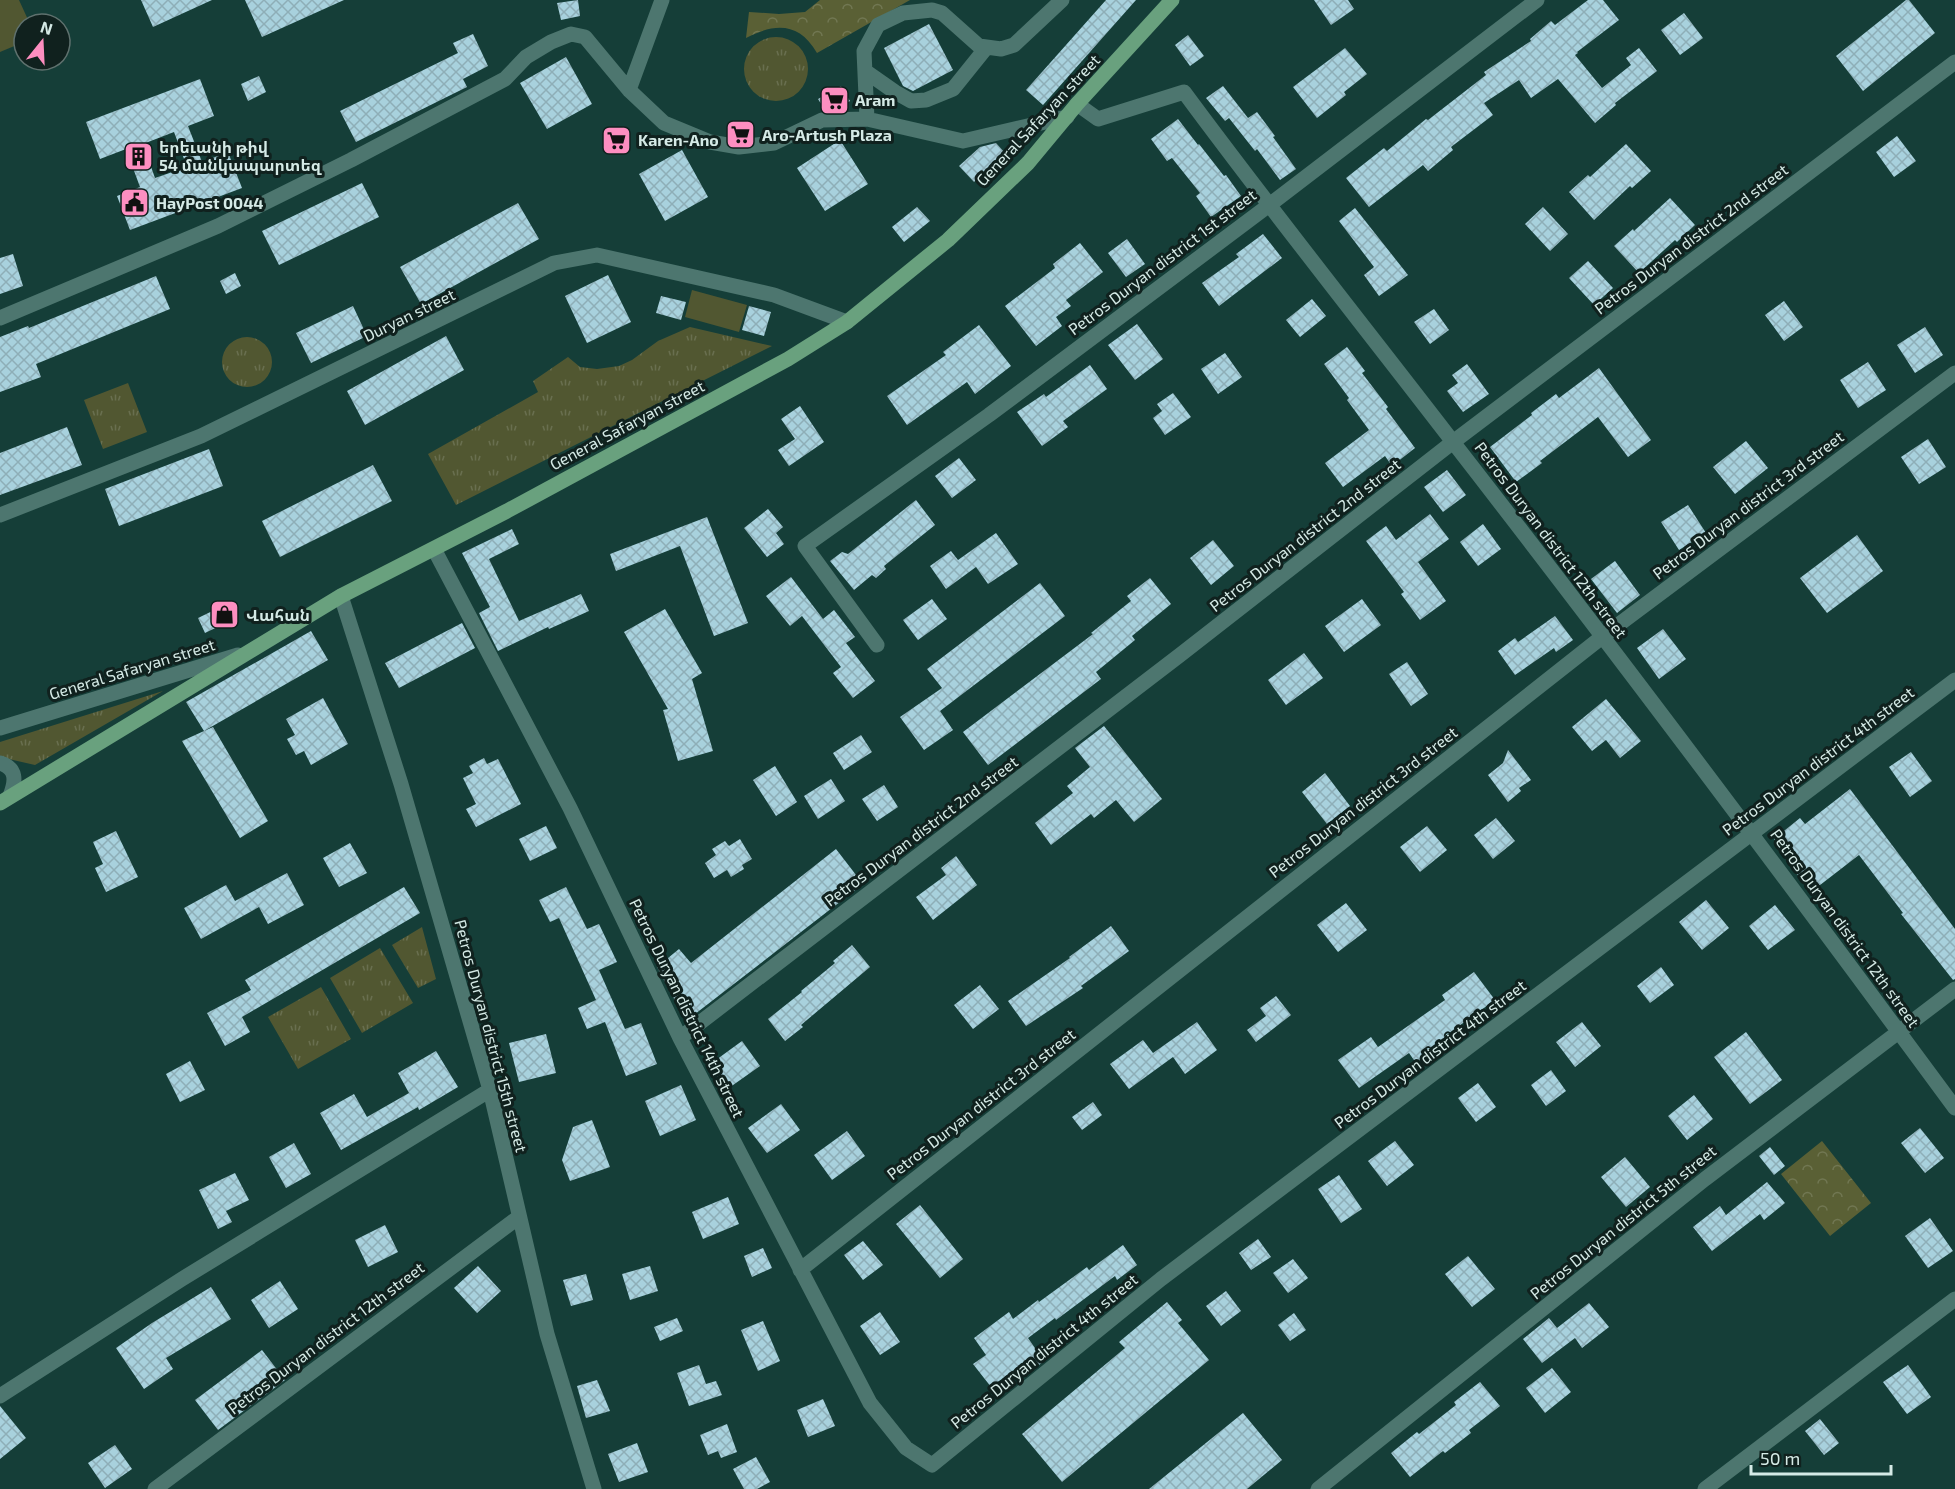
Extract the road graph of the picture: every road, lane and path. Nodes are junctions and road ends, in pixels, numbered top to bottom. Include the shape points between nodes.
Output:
1 (662, 0) edge
2 (1062, 0) edge
3 (1172, 0) edge
4 (1537, 0) edge
5 (986, 48) junction
6 (1955, 62) edge
7 (865, 70) junction
8 (629, 90) junction
9 (1077, 104) junction
10 (1067, 117) junction
11 (867, 119) junction
12 (1268, 206) junction
13 (0, 318) edge
14 (846, 322) junction
15 (1955, 373) edge
16 (1453, 442) junction
17 (0, 514) edge
18 (434, 549) junction
19 (341, 596) junction
20 (1602, 637) junction
21 (877, 645) dead end
22 (249, 652) junction
23 (1955, 680) edge
24 (0, 728) edge
25 (0, 762) edge
26 (5, 799) edge
27 (1752, 833) junction
28 (1955, 989) edge
29 (1899, 1031) junction
30 (680, 1038) junction
31 (490, 1090) junction
32 (1955, 1108) edge
33 (519, 1217) junction
34 (800, 1270) junction
35 (1955, 1299) edge
36 (0, 1396) edge
37 (932, 1465) joint
38 (155, 1489) edge
39 (594, 1489) edge
40 (1318, 1489) edge
41 (1705, 1489) edge

1 - 8 street
2 - 5 street via 1014,45
3 - 9 main road, General Safaryan street
4 - 12 street, Petros Duryan district 1st street
5 - 7 street via 953,89 926,100 910,101
5 - 7 street via 942,13 903,13 878,25 864,51
6 - 16 street, Petros Duryan district 2nd street
7 - 11 street
8 - 11 street via 664,123 710,142 739,147 774,143 822,120
8 - 13 street via 585,37 571,33 526,57 505,79 249,211
9 - 10 main road, General Safaryan street
9 - 12 street, Petros Duryan district 12th street via 1098,119 1184,92
10 - 11 street via 963,141
10 - 14 main road, General Safaryan street via 1028,162 948,240
12 - 16 street, Petros Duryan district 12th street
12 - 21 street, Petros Duryan district 1st street via 989,415 805,546
14 - 17 street, Duryan street via 774,295 597,255 554,263 201,436
14 - 18 main road, General Safaryan street via 788,359
15 - 20 street, Petros Duryan district 3rd street
16 - 20 street, Petros Duryan district 12th street
16 - 30 street, Petros Duryan district 2nd street
18 - 19 main road, General Safaryan street
18 - 30 street, Petros Duryan district 14th street via 570,808
19 - 22 main road, General Safaryan street
19 - 31 street, Petros Duryan district 15th street via 401,784
20 - 27 street, Petros Duryan district 12th street
20 - 34 street, Petros Duryan district 3rd street
22 - 24 street, General Safaryan street
22 - 26 main road
23 - 27 street, Petros Duryan district 4th street
25 - 26 street via 15,776
27 - 29 street, Petros Duryan district 12th street
27 - 37 street, Petros Duryan district 4th street via 1161,1279
28 - 29 street, Petros Duryan district 5th street
29 - 32 street, Petros Duryan district 12th street
29 - 40 street, Petros Duryan district 5th street via 1705,1179
30 - 34 street, Petros Duryan district 14th street
31 - 33 street, Petros Duryan district 15th street
31 - 36 street
33 - 38 street, Petros Duryan district 12th street
33 - 39 street, Petros Duryan district 15th street via 547,1334
34 - 37 street, Petros Duryan district 14th street via 870,1403 906,1448
35 - 41 street

